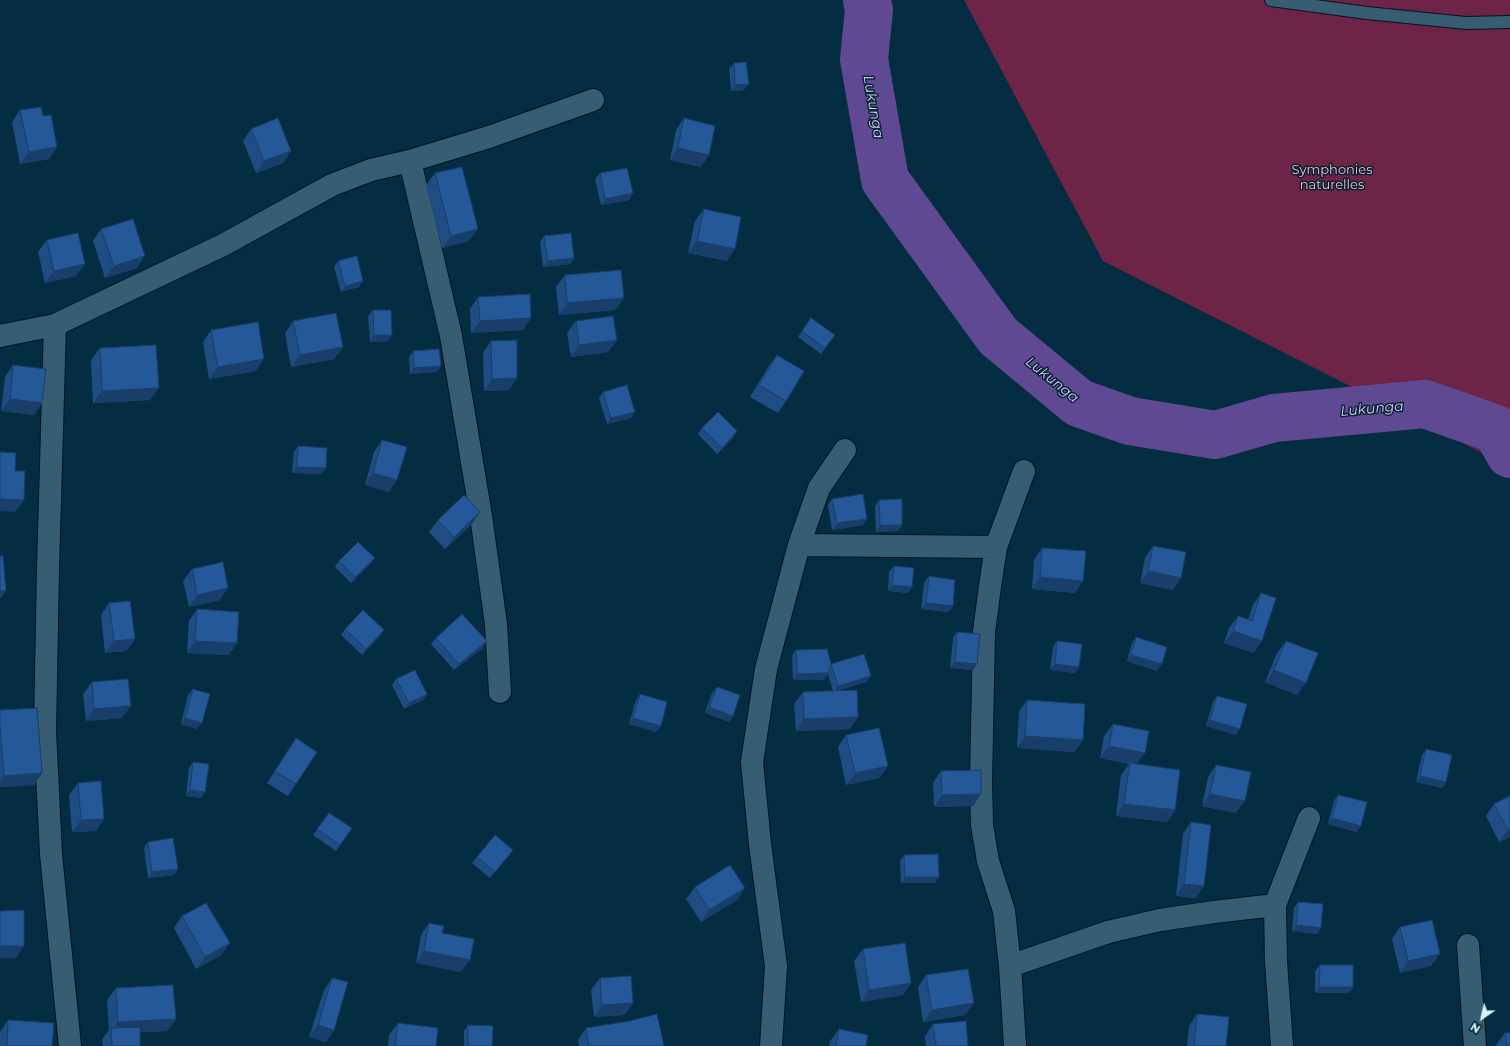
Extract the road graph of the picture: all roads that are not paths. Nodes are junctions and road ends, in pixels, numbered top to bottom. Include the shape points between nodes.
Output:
1 (1271, 0) edge
2 (1510, 22) edge
3 (593, 100) dead end
4 (410, 161) junction
5 (55, 325) junction
6 (0, 336) edge
7 (844, 450) dead end
8 (1024, 471) dead end
9 (799, 545) junction
10 (996, 547) junction
11 (500, 692) dead end
12 (1308, 818) dead end
13 (1275, 906) junction
14 (1468, 945) dead end
15 (1010, 966) junction
16 (70, 1046) edge
17 (771, 1046) edge
18 (1015, 1046) edge
19 (1282, 1046) edge
20 (1475, 1046) edge

1 - 2 lane via 1466,23
3 - 4 street via 489,137
4 - 5 street via 371,170 332,185 223,245
4 - 11 street via 451,336 496,624
5 - 6 street
5 - 16 street via 46,732 51,854
7 - 9 street via 819,488
8 - 10 street
9 - 10 street
9 - 17 street via 766,669 752,762 776,966
10 - 15 street via 984,632 982,825 988,861 1004,912
12 - 13 street
13 - 15 street via 1167,919 1115,930
13 - 19 street
14 - 20 street
15 - 18 street

